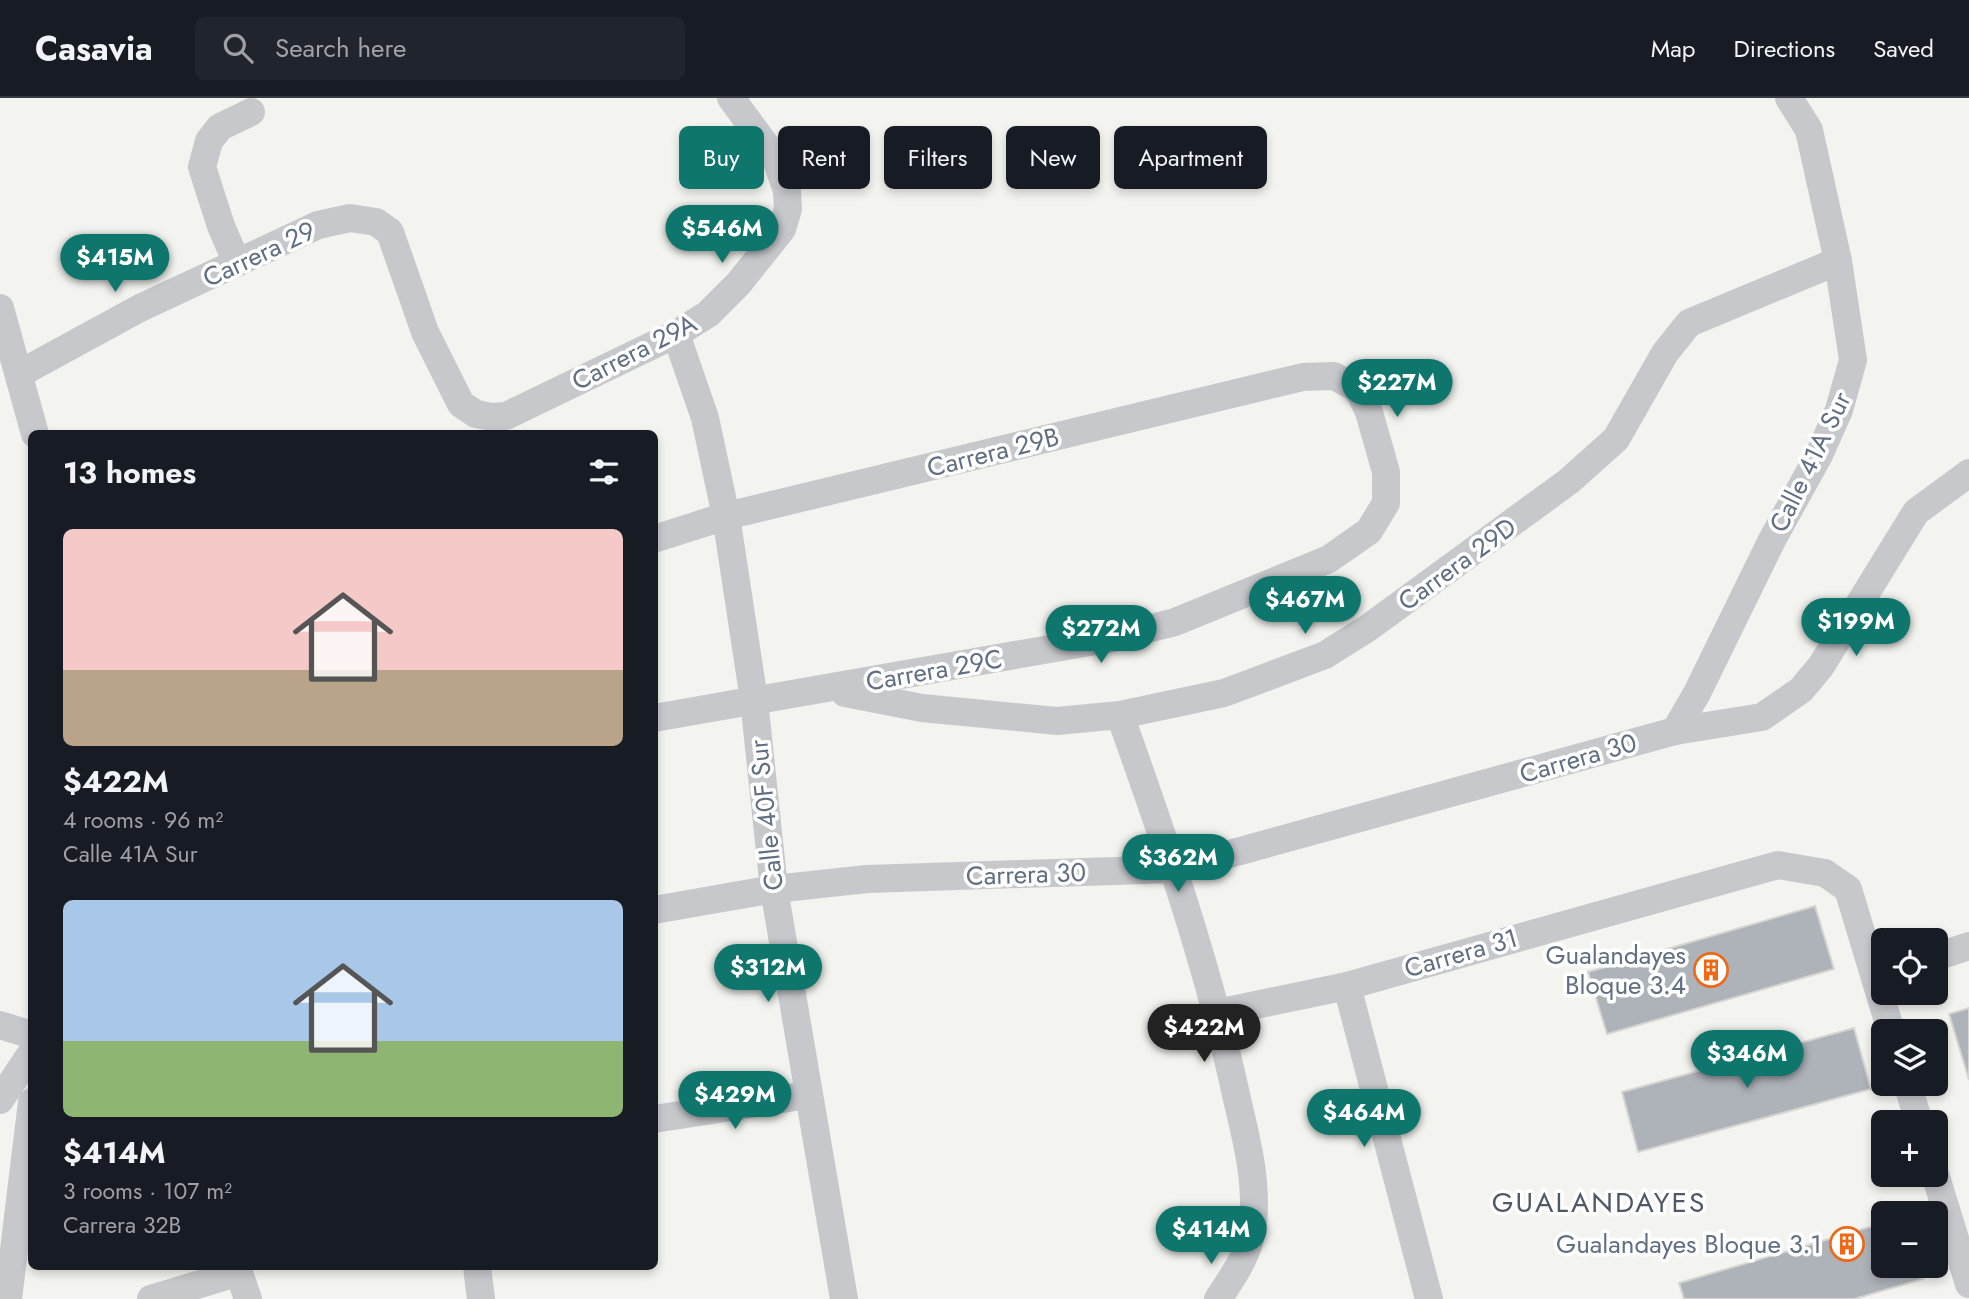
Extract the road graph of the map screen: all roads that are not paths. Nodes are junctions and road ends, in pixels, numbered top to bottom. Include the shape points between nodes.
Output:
1 (731, 98) edge
2 (1789, 98) edge
3 (251, 112) dead end
4 (1838, 261) junction
5 (237, 263) junction
6 (0, 308) edge
7 (676, 334) junction
8 (19, 374) junction
9 (1334, 376) joint
10 (476, 414) joint
11 (34, 430) edge
12 (1969, 473) edge
13 (726, 516) junction
14 (658, 538) edge
15 (828, 690) junction
16 (754, 700) junction
17 (1120, 715) junction
18 (658, 717) edge
19 (1675, 731) junction
20 (1175, 869) junction
21 (774, 889) junction
22 (658, 909) edge
23 (1969, 946) edge
24 (1948, 953) edge
25 (1871, 954) edge
26 (1347, 986) junction
27 (1217, 1013) junction
28 (0, 1025) edge
29 (28, 1034) edge
30 (28, 1058) edge
31 (808, 1095) junction
32 (0, 1100) edge
33 (658, 1118) edge
34 (28, 1135) edge
35 (1939, 1187) edge
36 (235, 1270) edge
37 (238, 1270) edge
38 (477, 1270) edge
39 (1969, 1284) edge
40 (8, 1299) edge
41 (151, 1299) edge
42 (248, 1299) edge
43 (481, 1299) edge
44 (844, 1299) edge
45 (1218, 1299) edge
46 (1429, 1299) edge

1 - 7 street, Carrera 29A via 776,159 788,209 782,229 739,283 708,314
2 - 4 street, Calle 41A Sur via 1809,130
3 - 5 street via 220,127 209,141 202,167
4 - 17 street, Carrera 29D via 1689,323 1665,353 1616,439 1569,481 1368,628 1325,655 1224,693
4 - 19 street, Calle 41A Sur via 1853,360 1843,400
5 - 8 street, Carrera 29 via 140,308
5 - 10 street, Carrera 29 via 318,225 351,218 376,222 390,232 425,332 461,404
6 - 8 street
7 - 10 street, Carrera 29A via 506,416
7 - 13 street, Calle 40F Sur via 705,418
8 - 11 street
9 - 13 street, Carrera 29B via 1303,377
9 - 15 street, Carrera 29C via 1358,389 1369,412 1386,472 1386,503 1370,531 1329,559 1175,622 1112,638
12 - 19 street, Carrera 30 via 1916,512 1905,526 1849,624 1801,690 1762,717
13 - 14 street, Carrera 29B
13 - 16 street, Calle 40F Sur
15 - 16 street, Carrera 29C
15 - 17 street, Carrera 29D via 988,715 1057,720
16 - 18 street, Carrera 29C
16 - 21 street, Calle 40F Sur
17 - 20 street
19 - 20 street, Carrera 30
20 - 21 street, Carrera 30 via 923,876
20 - 27 street
21 - 22 street, Carrera 30
21 - 31 street, Calle 40F Sur
23 - 24 street
25 - 26 street, Carrera 31 via 1848,889 1825,873 1778,865
26 - 27 street, Carrera 31
26 - 46 street
27 - 45 street via 1254,1174 1253,1224 1244,1261
28 - 29 street
30 - 32 street
31 - 33 street
31 - 44 street, Calle 40F Sur
34 - 40 street
35 - 39 street
36 - 41 street
37 - 42 street
38 - 43 street

